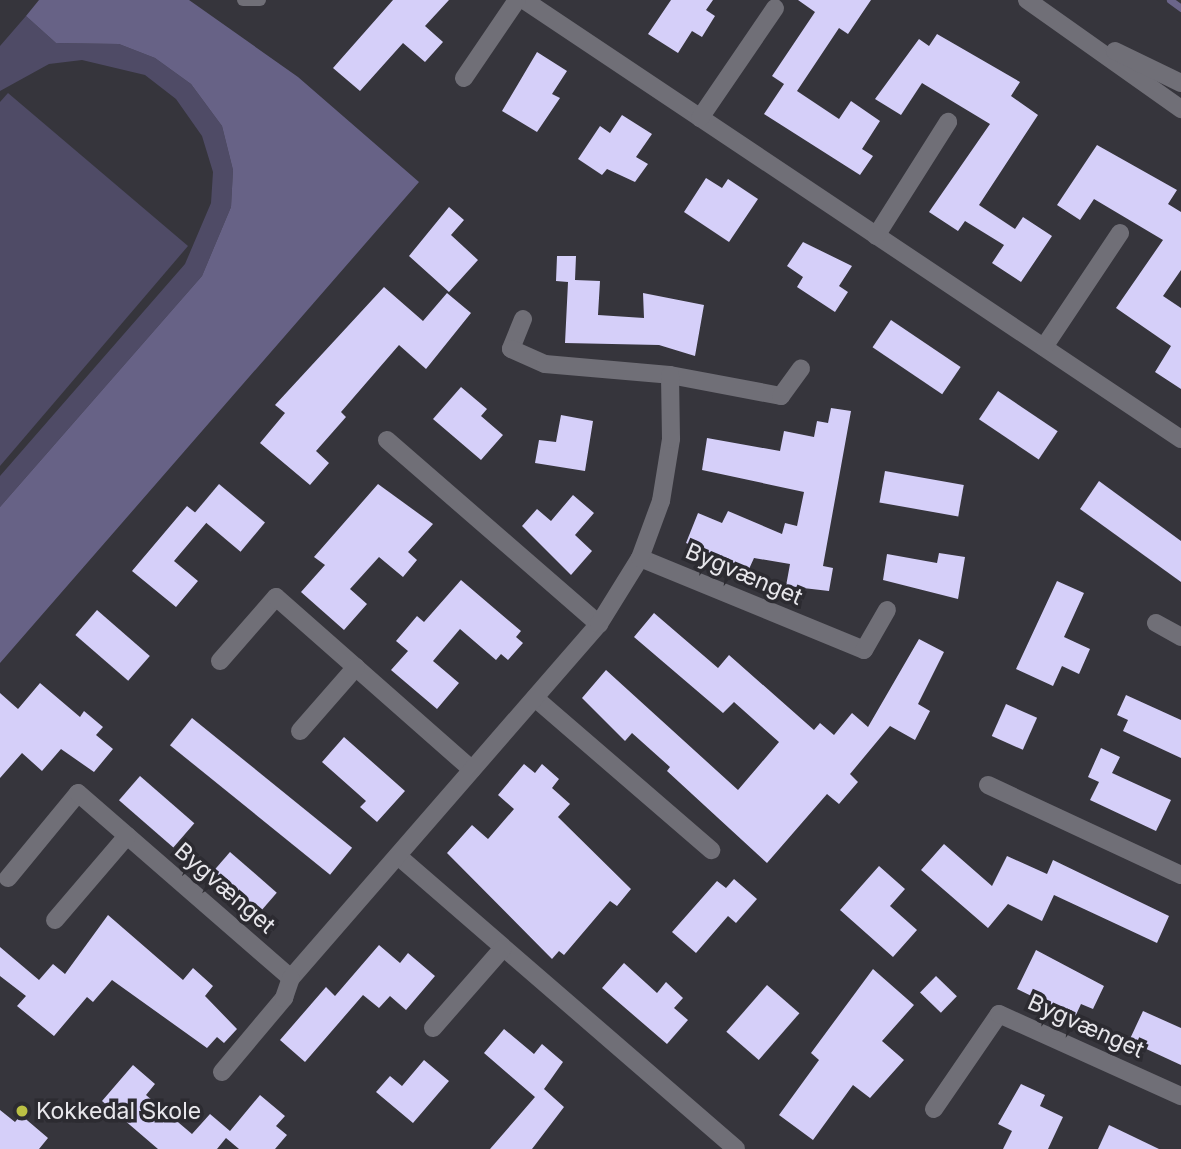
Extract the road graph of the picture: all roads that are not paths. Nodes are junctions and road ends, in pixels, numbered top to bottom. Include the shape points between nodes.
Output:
1 (243, 0) edge
2 (260, 0) edge
3 (517, 0) edge
4 (524, 0) edge
5 (1027, 0) edge
6 (775, 8) dead end
7 (1077, 33) junction
8 (464, 78) dead end
9 (1181, 83) edge
10 (1181, 108) edge
11 (701, 118) junction
12 (948, 122) dead end
13 (1120, 233) dead end
14 (876, 236) junction
15 (523, 319) dead end
16 (1044, 347) junction
17 (801, 368) dead end
18 (670, 375) junction
19 (1181, 439) edge
20 (387, 440) dead end
21 (640, 558) junction
22 (887, 610) dead end
23 (1156, 623) dead end
24 (599, 624) junction
25 (1181, 637) edge
26 (219, 661) dead end
27 (356, 667) junction
28 (535, 698) junction
29 (300, 731) dead end
30 (472, 770) junction
31 (988, 785) dead end
32 (127, 836) junction
33 (711, 850) dead end
34 (398, 856) junction
35 (1181, 875) edge
36 (8, 878) dead end
37 (54, 920) dead end
38 (503, 948) junction
39 (291, 978) junction
40 (433, 1028) dead end
41 (222, 1072) dead end
42 (1181, 1096) edge
43 (934, 1109) dead end
44 (736, 1149) edge

1 - 2 lane
3 - 8 street
4 - 11 street
5 - 7 street
6 - 11 street
7 - 9 street
7 - 10 street
11 - 14 street
12 - 14 street
13 - 16 street
14 - 16 street
15 - 18 street via 511,349 545,364
16 - 19 street
17 - 18 street via 781,396
18 - 21 street via 671,439 661,501
20 - 24 street
21 - 22 street, Bygvænget via 864,650
21 - 24 street
23 - 25 street
24 - 28 street
26 - 27 street via 276,597
27 - 29 street
27 - 30 street
28 - 30 street
28 - 33 street
30 - 34 street
31 - 35 street
32 - 36 street, Bygvænget via 78,793
32 - 37 street
32 - 39 street, Bygvænget
34 - 38 street
34 - 39 street
38 - 40 street
38 - 44 street
39 - 41 street via 284,998
42 - 43 street, Bygvænget via 999,1014

